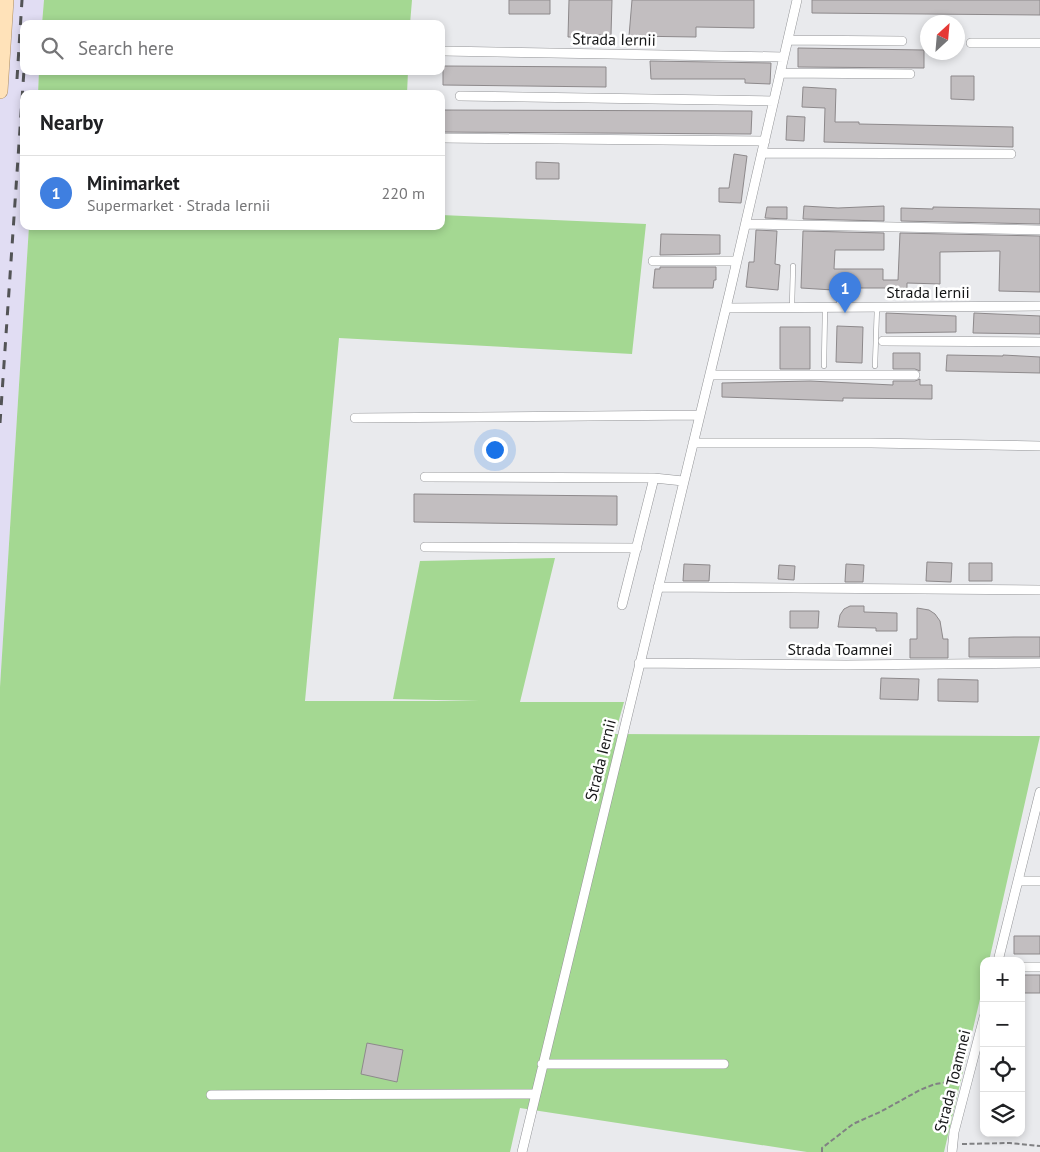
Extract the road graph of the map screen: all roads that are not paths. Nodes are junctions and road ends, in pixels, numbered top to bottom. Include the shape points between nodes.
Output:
1 (6, 0) edge
2 (797, 0) edge
3 (3, 17) edge
4 (788, 40) junction
5 (902, 41) dead end
6 (971, 43) dead end
7 (1040, 43) edge
8 (445, 51) edge
9 (784, 57) junction
10 (1, 64) edge
11 (781, 73) junction
12 (910, 74) dead end
13 (0, 91) edge
14 (460, 96) dead end
15 (774, 101) junction
16 (445, 138) edge
17 (765, 141) junction
18 (762, 153) junction
19 (1011, 154) dead end
20 (746, 224) junction
21 (1040, 230) edge
22 (653, 261) dead end
23 (737, 261) junction
24 (793, 266) dead end
25 (840, 279) dead end
26 (1040, 306) edge
27 (792, 307) junction
28 (825, 307) junction
29 (839, 307) junction
30 (877, 307) junction
31 (726, 308) junction
32 (883, 341) dead end
33 (1040, 342) edge
34 (824, 366) dead end
35 (875, 366) dead end
36 (710, 375) junction
37 (915, 375) dead end
38 (700, 415) junction
39 (356, 418) dead end
40 (693, 443) junction
41 (1040, 446) edge
42 (425, 477) dead end
43 (654, 478) junction
44 (683, 481) junction
45 (425, 547) dead end
46 (637, 548) junction
47 (658, 587) junction
48 (1040, 590) edge
49 (622, 605) dead end
50 (1040, 662) edge
51 (639, 663) junction
52 (1040, 792) edge
53 (1036, 826) edge
54 (1019, 881) junction
55 (1040, 881) edge
56 (999, 957) edge
57 (1040, 966) edge
58 (1025, 967) edge
59 (980, 1032) edge
60 (542, 1064) junction
61 (724, 1064) dead end
62 (535, 1094) junction
63 (211, 1095) dead end
64 (952, 1148) edge
65 (522, 1152) edge

1 - 3 main road
2 - 4 street, Strada Iernii
3 - 10 main road
4 - 5 street
4 - 9 street, Strada Iernii
6 - 7 street
8 - 9 street, Strada Iernii
9 - 11 street, Strada Iernii
10 - 13 main road
11 - 12 street
11 - 15 street, Strada Iernii
14 - 15 street
15 - 17 street, Strada Iernii
16 - 17 street
17 - 18 street, Strada Iernii
18 - 19 street
18 - 20 street, Strada Iernii
20 - 21 street
20 - 23 street, Strada Iernii
22 - 23 street
23 - 31 street, Strada Iernii
24 - 27 lane
25 - 29 lane
26 - 30 street, Strada Iernii
27 - 28 street, Strada Iernii
27 - 31 street, Strada Iernii
28 - 29 street, Strada Iernii
28 - 34 lane
29 - 30 street, Strada Iernii
30 - 35 lane
31 - 36 street, Strada Iernii
32 - 33 street
36 - 37 street
36 - 38 street, Strada Iernii
38 - 39 street
38 - 40 street, Strada Iernii
40 - 41 street
40 - 44 street, Strada Iernii
42 - 43 street
43 - 44 street
43 - 46 street
44 - 47 street, Strada Iernii
45 - 46 street
46 - 49 street
47 - 48 street
47 - 51 street, Strada Iernii
50 - 51 street, Strada Toamnei via 846,665
51 - 60 street, Strada Iernii
52 - 53 street
53 - 54 street
54 - 55 street
54 - 56 street
57 - 58 street
59 - 64 street, Strada Toamnei
60 - 61 street
60 - 62 street, Strada Iernii
62 - 63 street
62 - 65 street, Strada Iernii

